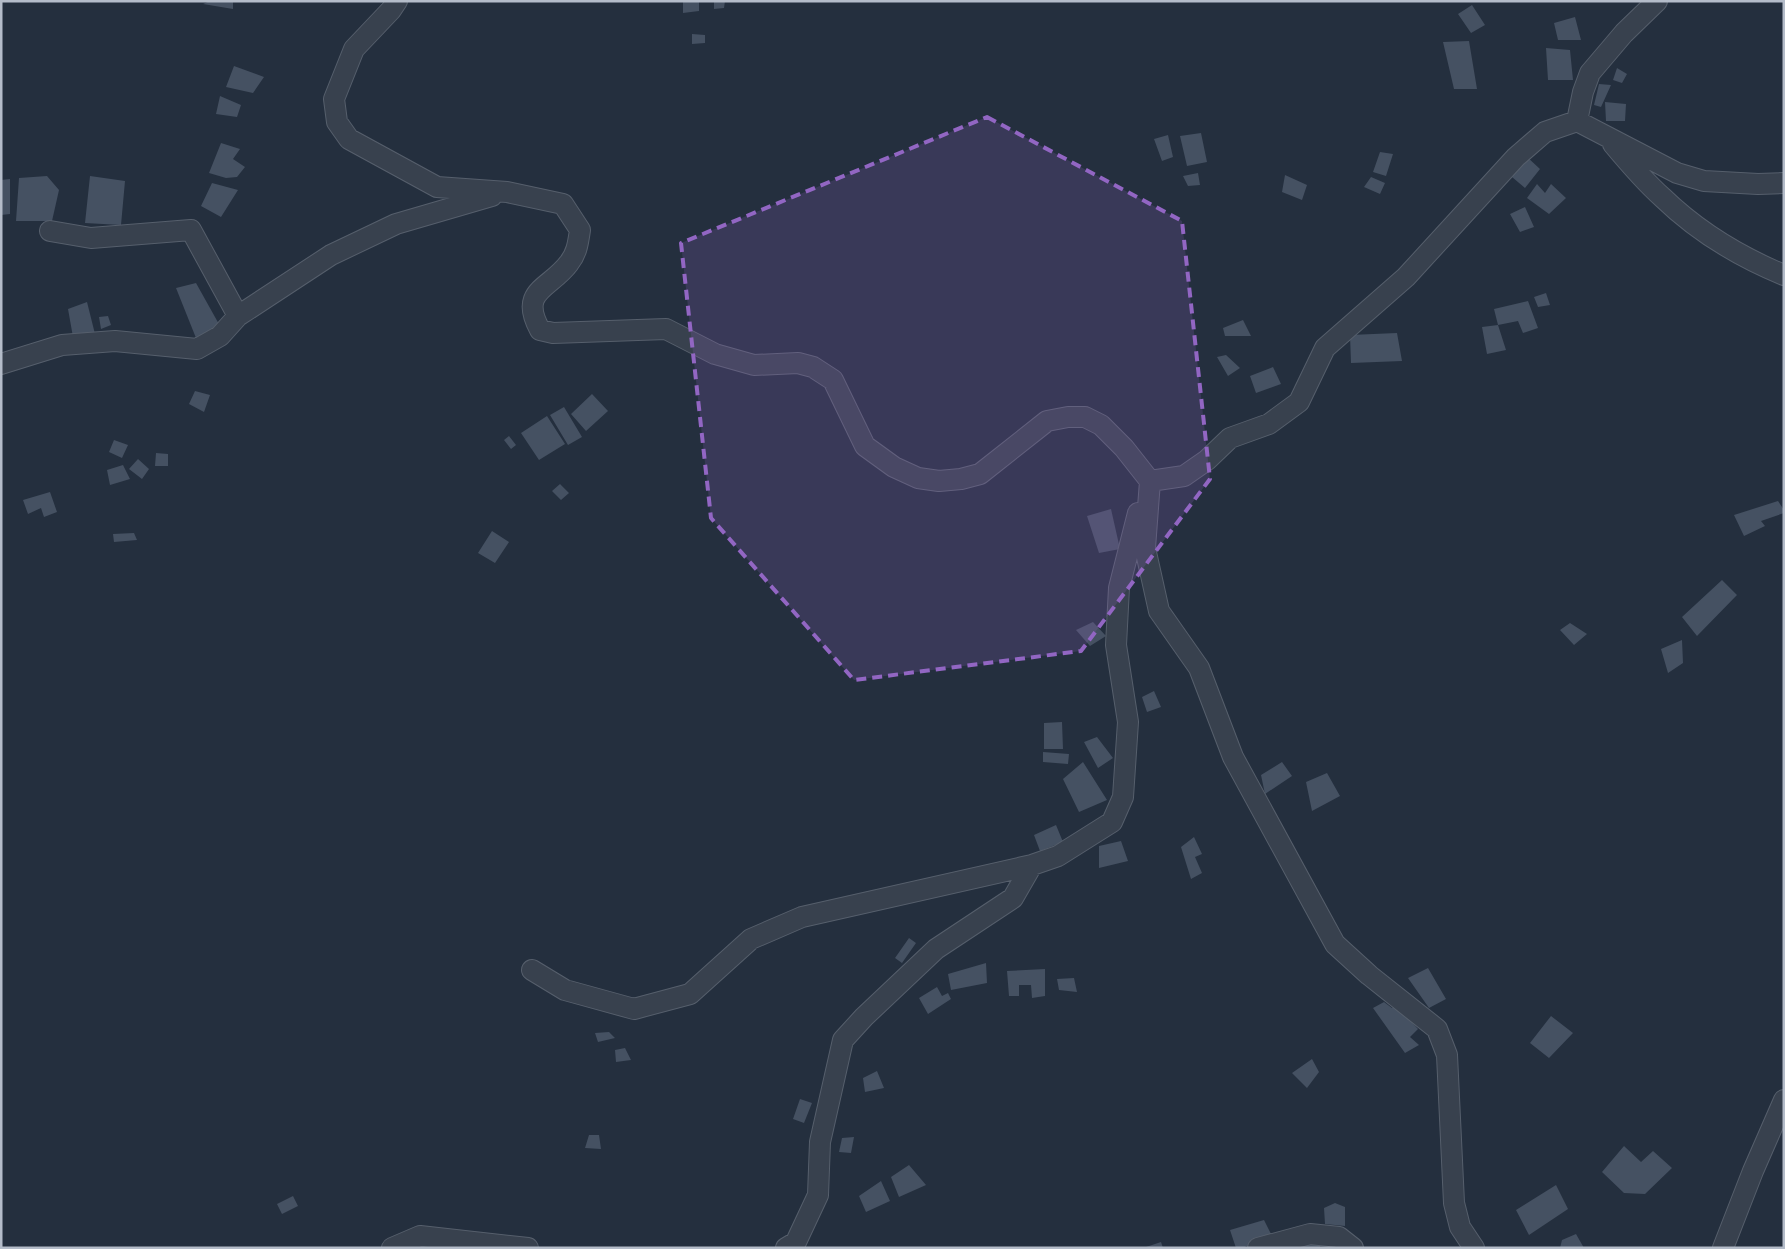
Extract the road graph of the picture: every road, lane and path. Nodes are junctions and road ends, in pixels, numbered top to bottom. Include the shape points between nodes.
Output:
1 (396, 1) edge
2 (1657, 1) edge
3 (1577, 121) junction
4 (1605, 135) junction
5 (1784, 183) edge
6 (507, 192) junction
7 (50, 231) dead end
8 (1784, 275) edge
9 (238, 316) junction
10 (1, 364) edge
11 (1150, 481) junction
12 (1032, 864) junction
13 (532, 970) dead end
14 (1784, 1100) edge
15 (1472, 1247) edge
16 (392, 1248) edge
17 (528, 1248) edge
18 (786, 1248) edge
19 (1258, 1248) edge
20 (1353, 1248) edge
21 (1723, 1248) edge

1 - 6 street via 354,49 334,99 337,122 349,139 437,187
2 - 3 street via 1590,73
3 - 4 street
3 - 11 street via 1545,132 1516,157 1406,277 1325,348 1299,402 1269,424 1230,438 1184,476
4 - 5 street via 1677,173 1704,182
4 - 8 street via 1662,197 1688,219 1748,258
6 - 9 street via 396,224 331,255
6 - 11 street via 562,204 580,230 577,251 568,265 539,290 532,304 534,320 540,330 552,334 666,328 715,354 754,365 813,367 833,380 865,446 894,467 918,478 939,481 980,474 1047,421 1085,417 1101,425
7 - 9 street via 91,238 191,230
9 - 10 street via 220,336 197,349 115,341 62,345
11 - 12 street via 1119,588 1116,645 1128,722 1123,797 1112,822 1058,856
11 - 15 street via 1145,548 1159,611 1199,668 1232,757 1336,944 1369,976 1437,1029 1446,1055 1454,1202 1460,1227
12 - 13 street via 802,917 750,939 690,994 634,1009 565,990
12 - 18 street via 1013,898 936,949 843,1040 820,1142 818,1195 796,1242
14 - 21 street
16 - 17 street via 420,1236
19 - 20 street via 1310,1234 1339,1237

